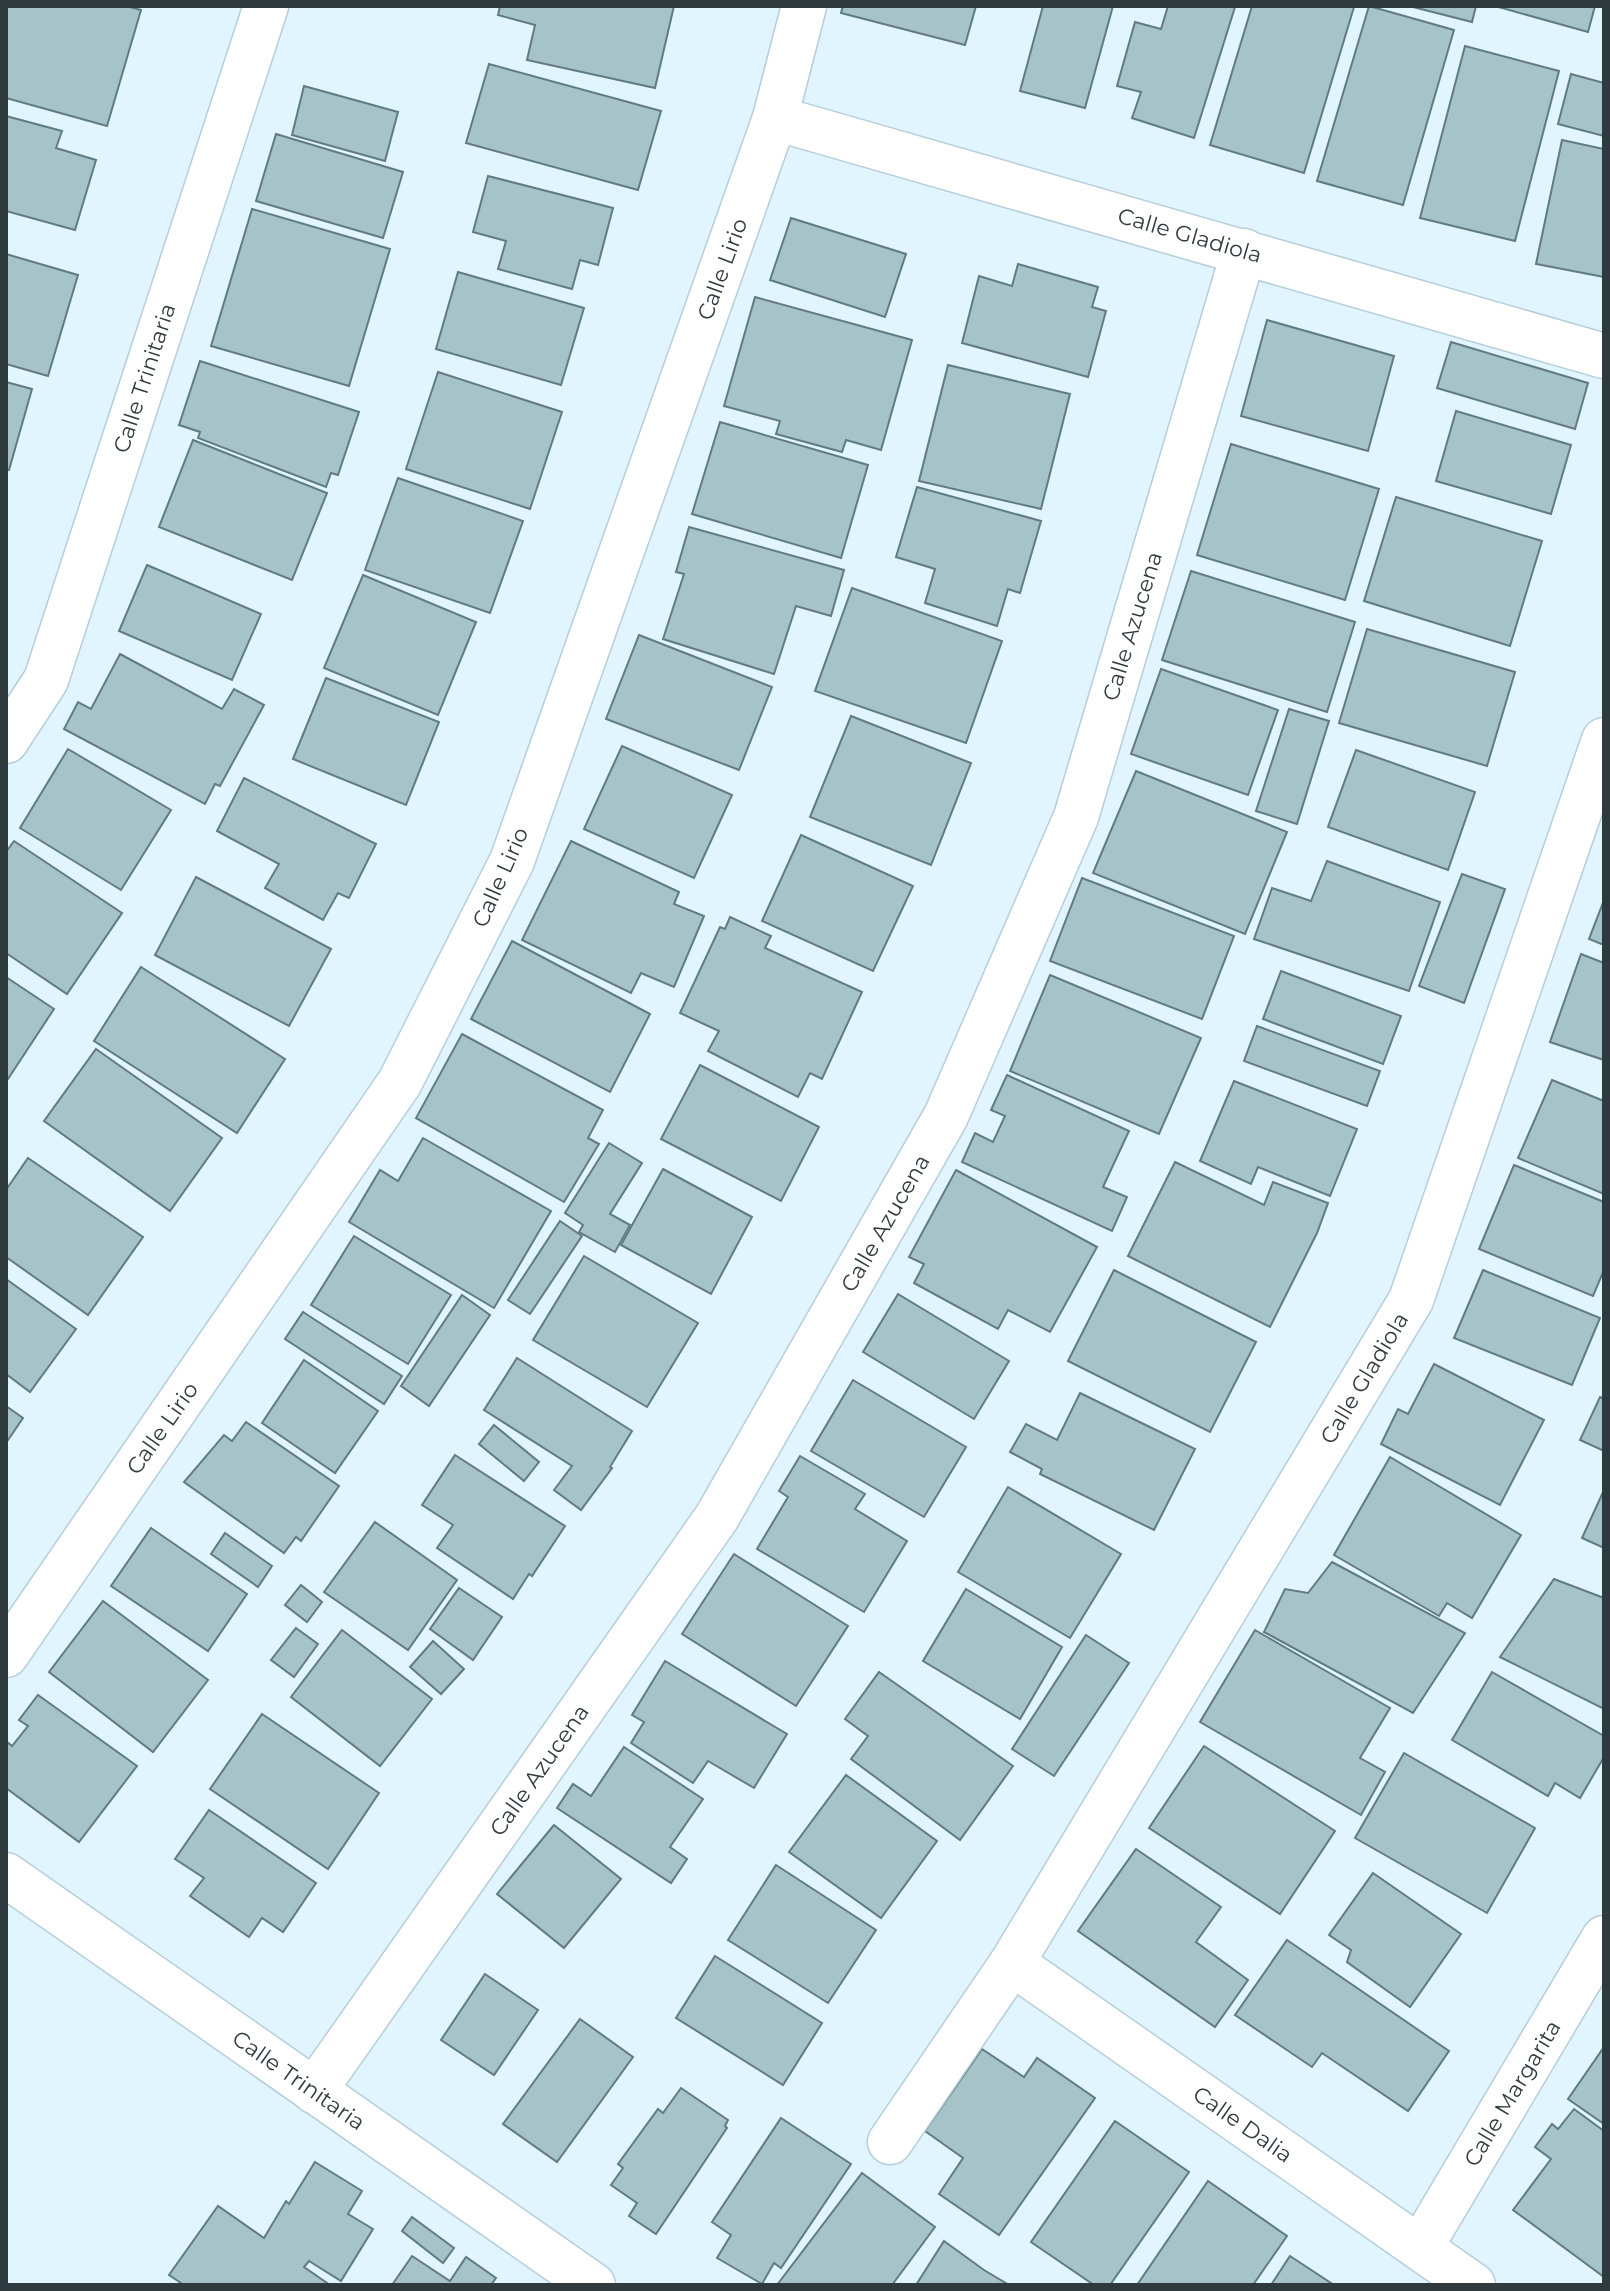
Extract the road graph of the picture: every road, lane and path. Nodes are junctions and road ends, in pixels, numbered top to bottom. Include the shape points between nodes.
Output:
1 (266, 6) edge
2 (804, 6) edge
3 (775, 118) junction
4 (1244, 251) junction
5 (1604, 356) edge
6 (1604, 740) edge
7 (6, 741) edge
8 (6, 1655) edge
9 (6, 1875) edge
10 (1604, 1938) edge
11 (1012, 1963) junction
12 (314, 2091) junction
13 (890, 2142) dead end
14 (1420, 2248) junction
15 (593, 2285) edge
16 (1473, 2285) edge

1 - 7 street, Calle Trinitaria via 46,680
2 - 3 street, Calle Lirio
3 - 4 street, Calle Gladiola
3 - 8 street, Calle Lirio via 512,861 400,1082
4 - 5 street, Calle Gladiola
4 - 12 street, Calle Azucena via 1076,817 946,1116 717,1517
6 - 11 street, Calle Gladiola via 1411,1300
9 - 12 street, Calle Trinitaria
10 - 14 street, Calle Margarita
11 - 13 street, Calle Gladiola
11 - 14 street, Calle Dalia
12 - 15 street, Calle Trinitaria
14 - 16 street, Calle Dalia

